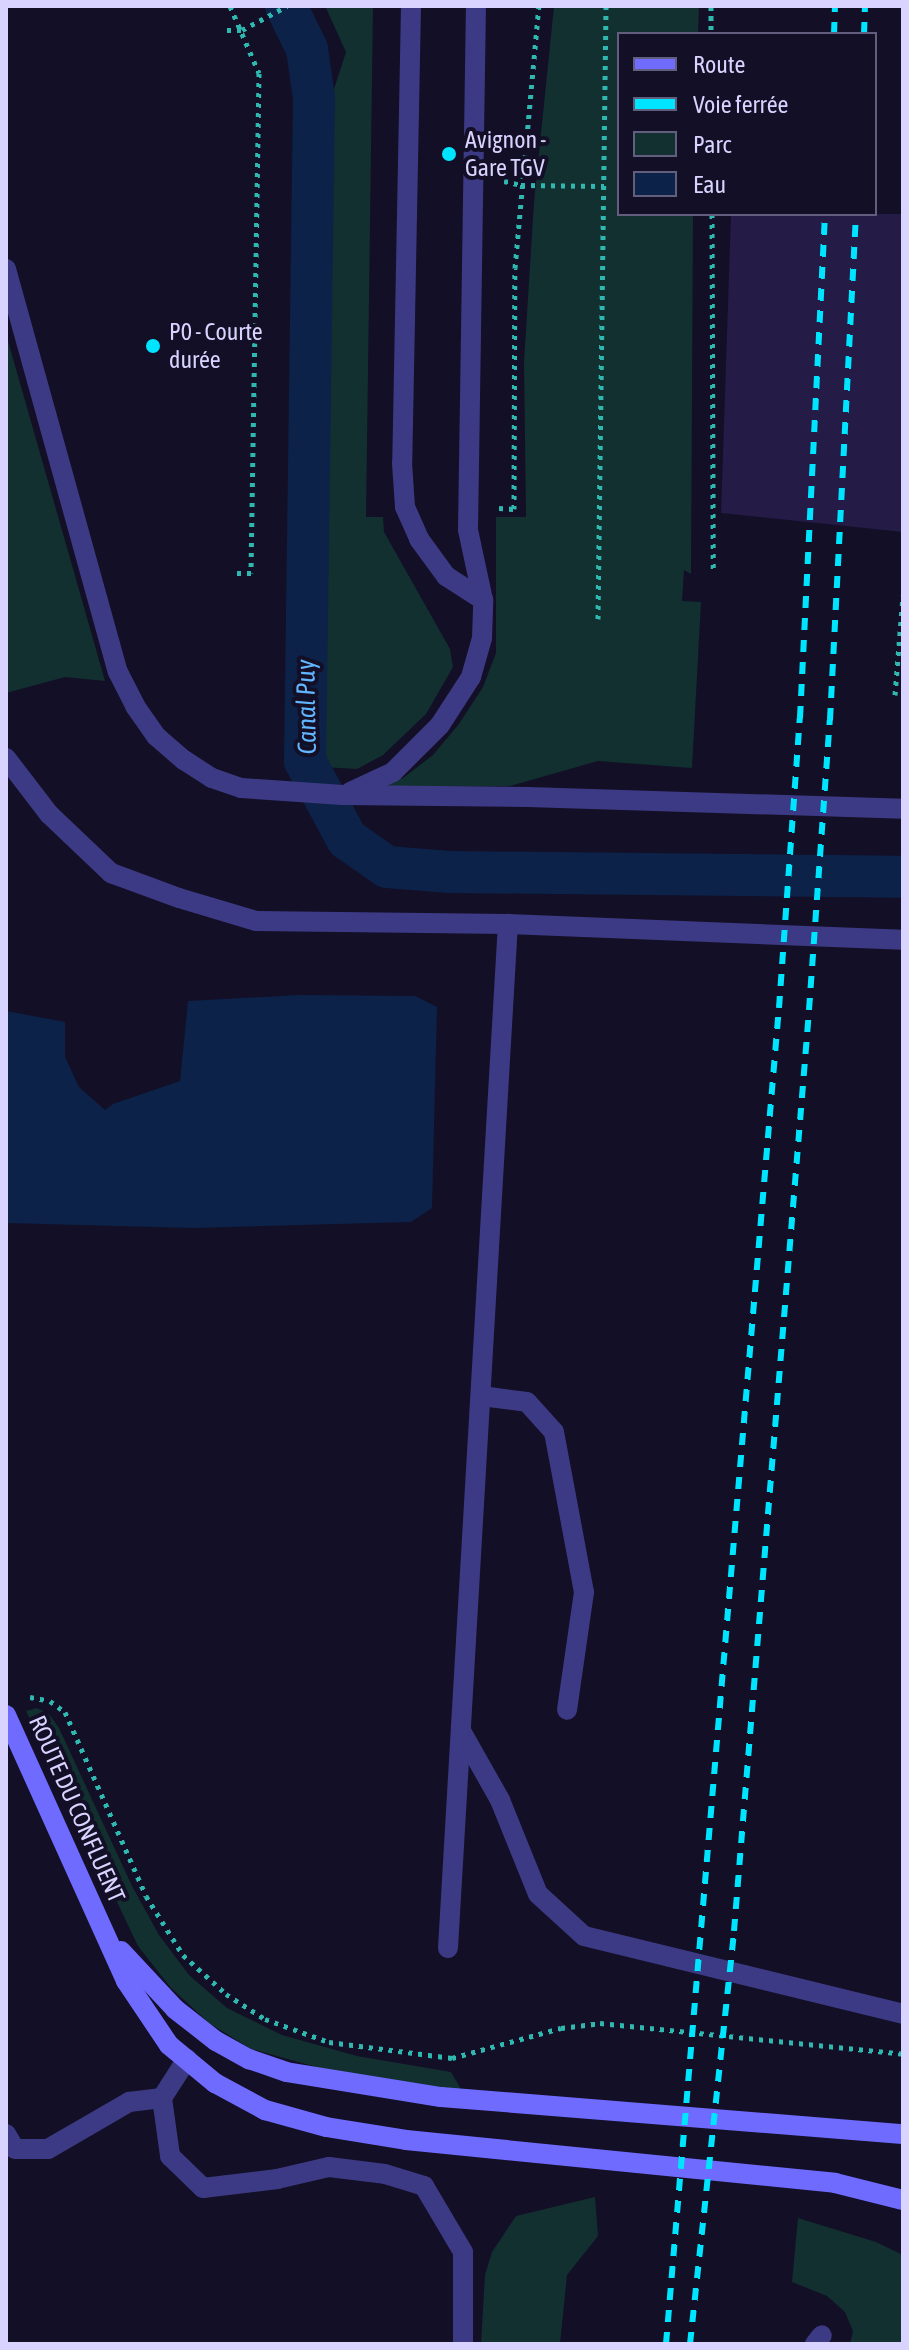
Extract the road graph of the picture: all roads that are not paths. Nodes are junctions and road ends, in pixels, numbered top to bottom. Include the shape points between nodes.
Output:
1 (411, 6) edge
2 (476, 6) edge
3 (6, 269) edge
4 (483, 600) junction
5 (6, 758) edge
6 (343, 795) junction
7 (903, 809) edge
8 (508, 924) junction
9 (903, 940) edge
10 (481, 1396) junction
11 (11, 1707) edge
12 (567, 1710) dead end
13 (461, 1731) junction
14 (100, 1923) junction
15 (448, 1948) dead end
16 (903, 2014) edge
17 (187, 2059) junction
18 (162, 2098) junction
19 (6, 2134) edge
20 (903, 2134) edge
21 (903, 2200) edge
22 (463, 2344) edge

1 - 4 street via 405,507 419,539 446,576
2 - 4 street via 468,530
3 - 6 street via 118,672 135,706 156,736 212,778 241,788
4 - 6 street via 482,638 471,677 440,725 393,772
5 - 8 street via 49,814 111,873 179,898 256,921
6 - 7 street
8 - 9 street
8 - 10 street
10 - 12 street via 527,1402 554,1432 584,1592
10 - 13 street
11 - 14 street, ROUTE DU CONFLUENT
13 - 15 street
13 - 16 street via 500,1800 538,1894 584,1936
14 - 17 street via 126,1981 169,2045
14 - 20 street via 175,2009 216,2041 286,2072 441,2097
17 - 18 street
17 - 21 street via 215,2083 265,2110 326,2127 534,2155 835,2183
18 - 19 street via 129,2102 48,2149 15,2149
18 - 22 street via 170,2156 203,2188 329,2167 385,2174 424,2186 463,2252

